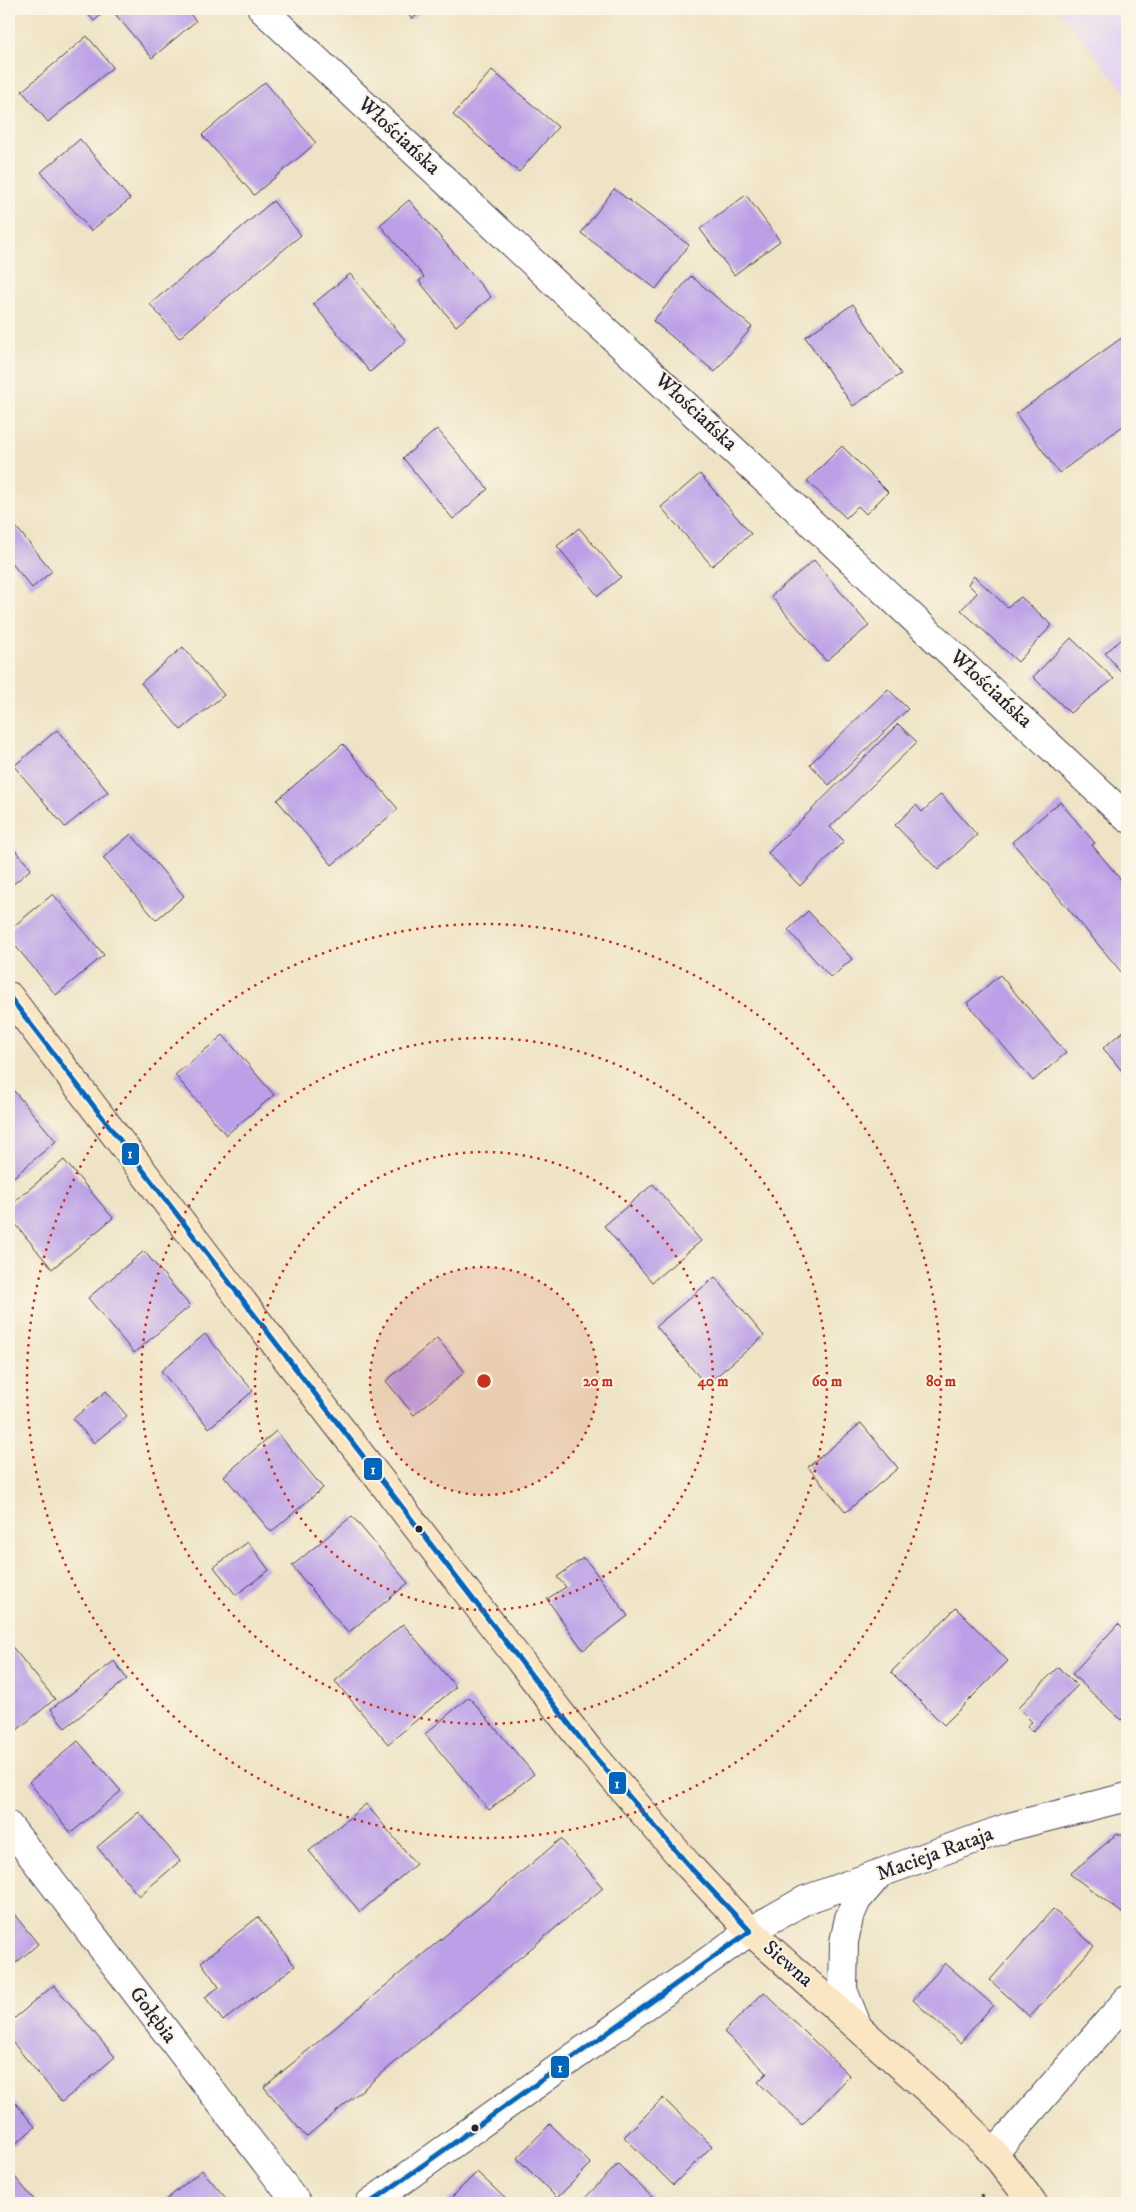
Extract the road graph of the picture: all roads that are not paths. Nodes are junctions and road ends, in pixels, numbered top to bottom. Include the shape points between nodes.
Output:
1 (262, 9) edge
2 (1127, 818) edge
3 (12, 1007) edge
4 (1127, 1797) edge
5 (9, 1826) edge
6 (880, 1873) junction
7 (750, 1931) junction
8 (1127, 2000) edge
9 (857, 2025) junction
10 (994, 2153) junction
11 (297, 2203) edge
12 (370, 2203) edge
13 (1033, 2203) edge

1 - 2 street, Włościańska
3 - 7 street, Siewna via 589,1750
4 - 6 street, Macieja Rataja via 1009,1827
5 - 11 street, Gołębia
6 - 7 street, Macieja Rataja via 805,1900
6 - 9 street via 857,1900 844,1942 843,1990
7 - 9 street, Siewna
7 - 12 street, Macieja Rataja
8 - 10 street
9 - 10 street, Siewna
10 - 13 street, Siewna

